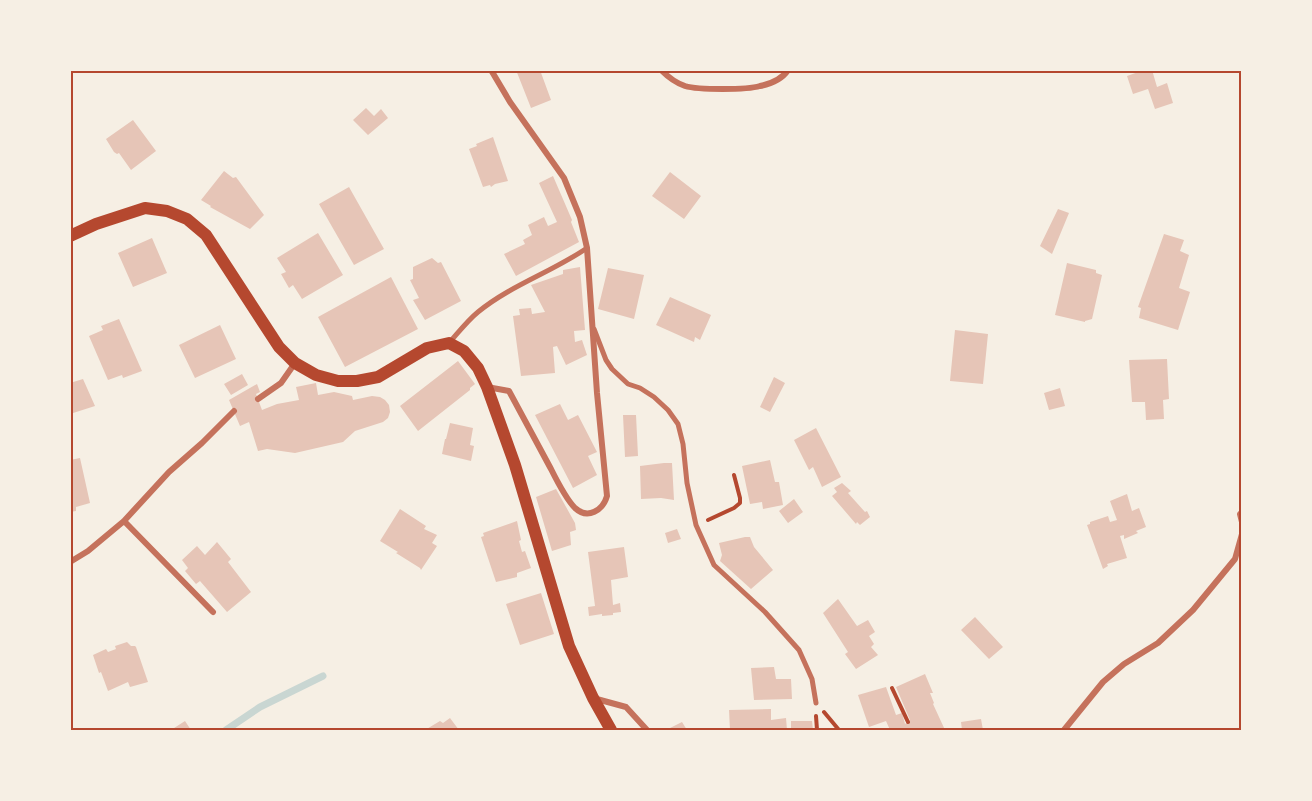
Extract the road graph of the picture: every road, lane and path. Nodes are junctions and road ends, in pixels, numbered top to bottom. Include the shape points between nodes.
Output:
1 (491, 70) edge
2 (661, 70) edge
3 (788, 70) edge
4 (70, 236) edge
5 (587, 248) junction
6 (591, 321) junction
7 (449, 343) junction
8 (295, 363) junction
9 (487, 387) junction
10 (258, 399) dead end
11 (234, 411) dead end
12 (734, 476) dead end
13 (1242, 512) edge
14 (124, 521) junction
15 (1242, 522) edge
16 (696, 525) junction
17 (1242, 534) edge
18 (70, 562) edge
19 (213, 612) dead end
20 (892, 688) dead end
21 (593, 698) junction
22 (816, 703) joint
23 (909, 720) dead end
24 (611, 730) edge
25 (648, 730) edge
26 (839, 730) edge
27 (1064, 730) edge

1 - 5 street via 564,178 580,217
2 - 3 street via 687,87 728,88 760,87 784,77
4 - 8 main road via 145,208 187,219 206,236 279,347
5 - 6 street
5 - 7 street via 515,287 477,313
6 - 9 street via 607,496 597,511 575,509 508,391
6 - 16 street via 612,369 628,384 654,397 678,424
7 - 8 main road via 427,348 378,377 357,381 316,375
7 - 9 main road via 464,351
8 - 10 street via 281,383
9 - 21 main road via 515,465 569,646
11 - 14 street
12 - 16 path via 740,503
13 - 15 street
14 - 18 street
14 - 19 street
16 - 22 street via 714,565 799,650 812,679
17 - 27 street via 1235,560 1193,610 1158,643 1103,682
20 - 23 path
21 - 24 main road
21 - 25 street via 626,707
22 - 26 path

